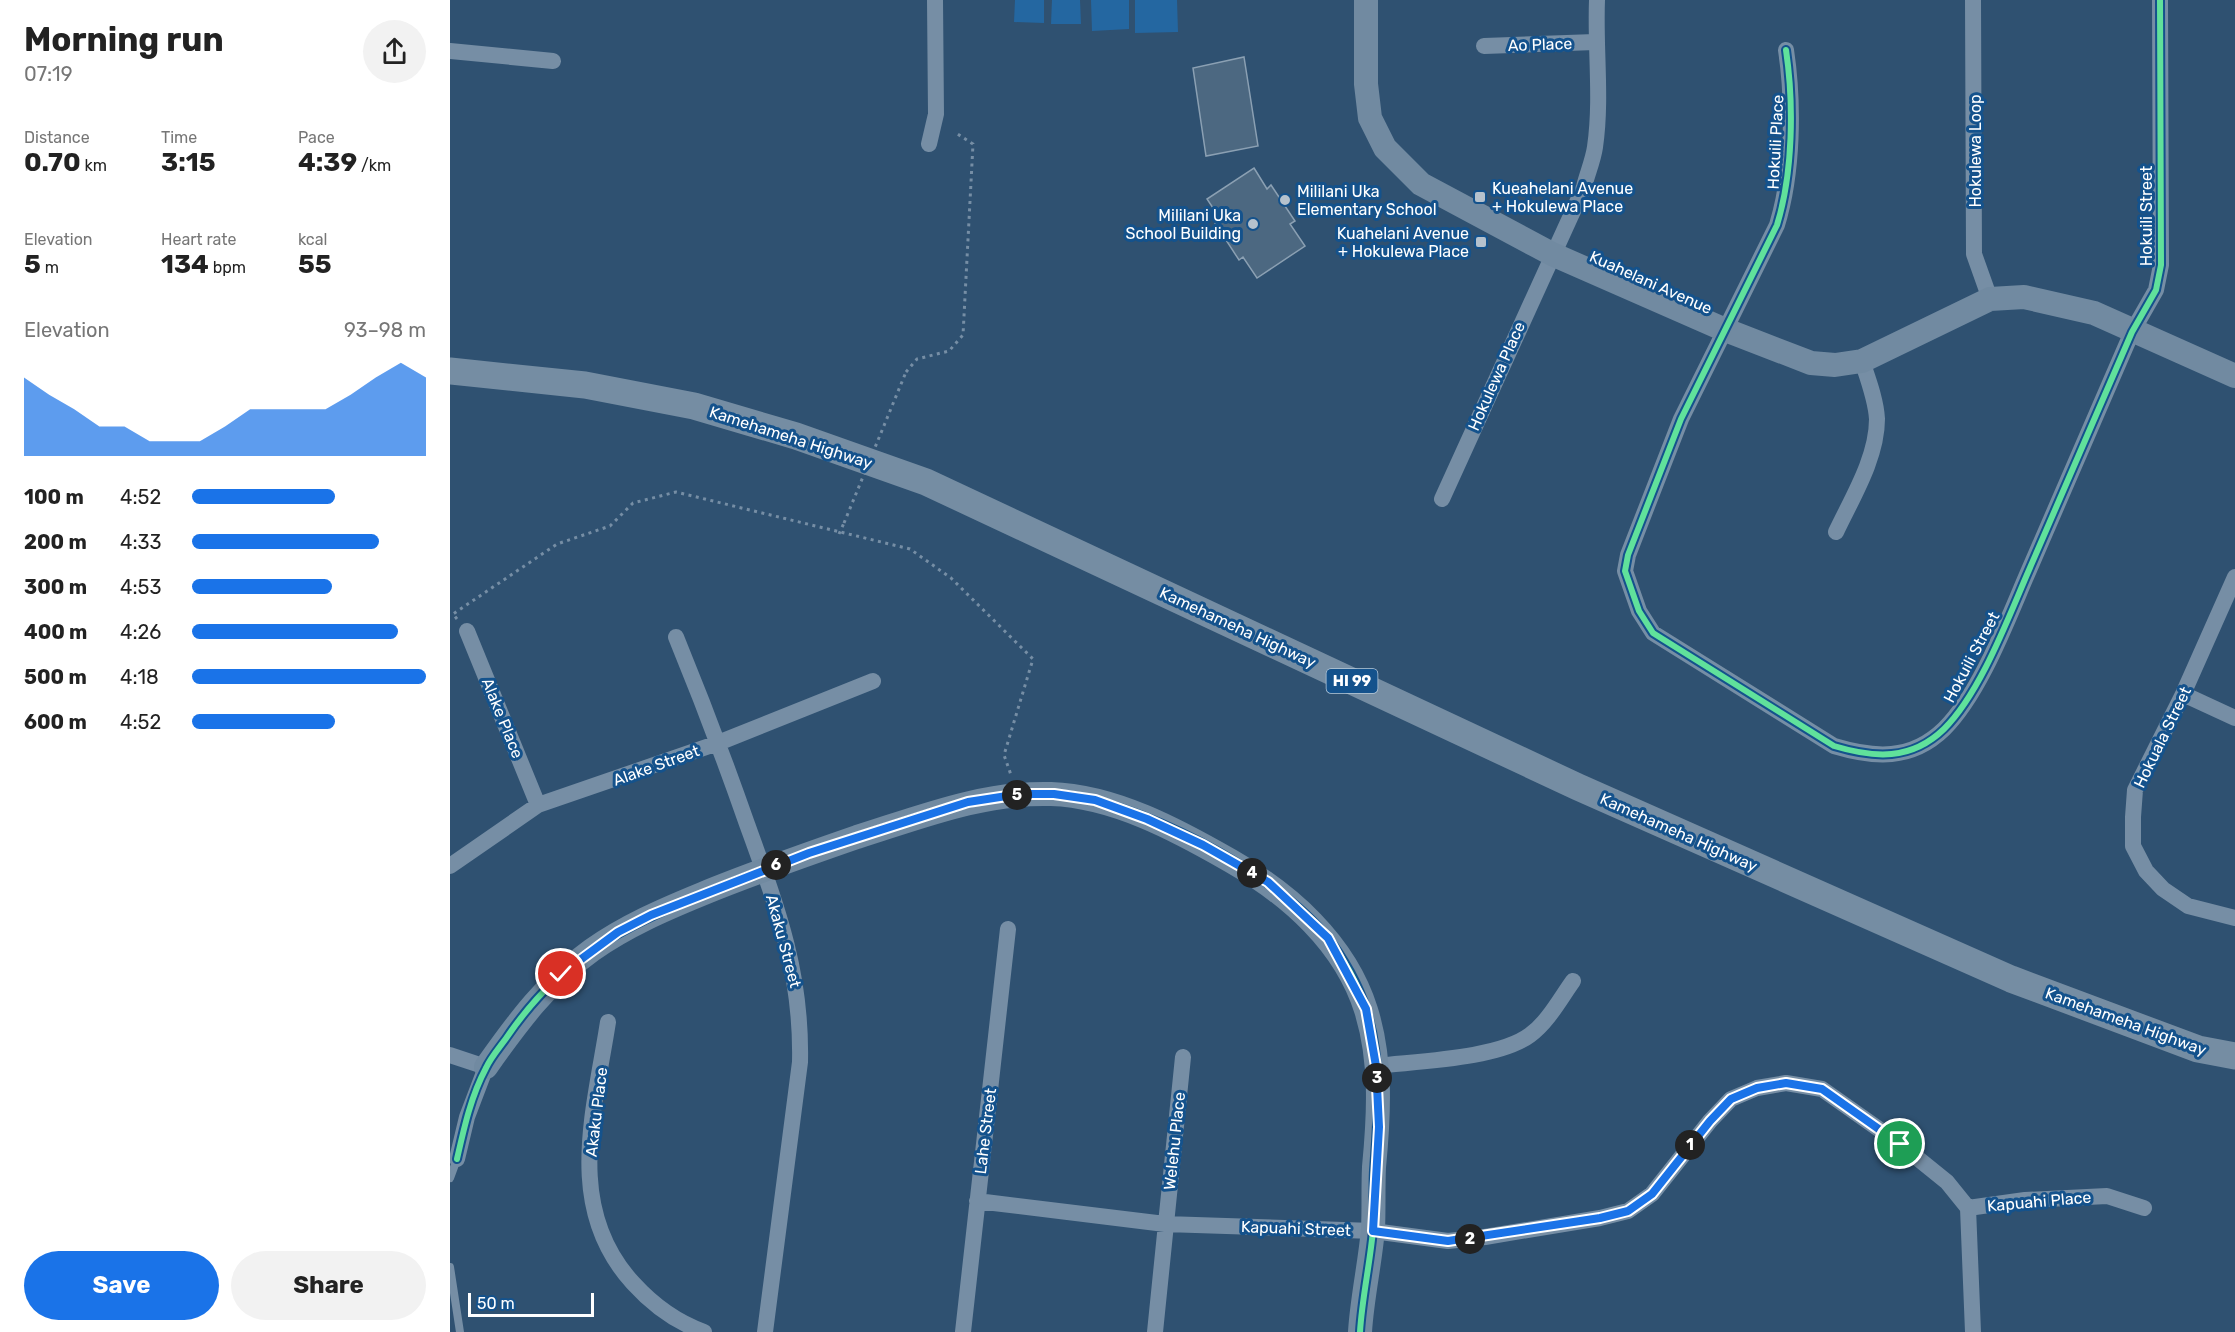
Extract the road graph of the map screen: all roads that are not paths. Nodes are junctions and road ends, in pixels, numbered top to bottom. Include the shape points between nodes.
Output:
1 (935, 0) edge
2 (1366, 0) edge
3 (1597, 0) edge
4 (1973, 0) edge
5 (2160, 0) edge
6 (1595, 42) junction
7 (1484, 46) dead end
8 (1786, 50) dead end
9 (450, 51) edge
10 (553, 61) dead end
11 (929, 144) dead end
12 (1552, 254) junction
13 (1990, 299) junction
14 (1724, 329) junction
15 (2132, 332) junction
16 (1862, 361) junction
17 (450, 371) edge
18 (2235, 376) edge
19 (1442, 499) dead end
20 (1836, 532) dead end
21 (2235, 577) edge
22 (465, 628) road end
23 (676, 637) dead end
24 (873, 681) dead end
25 (2183, 694) junction
26 (2235, 718) edge
27 (718, 743) junction
28 (538, 805) junction
29 (450, 866) edge
30 (763, 869) junction
31 (2235, 918) edge
32 (1008, 929) dead end
33 (1573, 981) dead end
34 (608, 1022) dead end
35 (450, 1055) edge
36 (2235, 1056) edge
37 (1183, 1057) dead end
38 (1376, 1066) junction
39 (486, 1067) junction
40 (457, 1159) joint
41 (450, 1178) edge
42 (977, 1200) junction
43 (1968, 1208) junction
44 (2144, 1208) dead end
45 (1165, 1224) junction
46 (1373, 1231) junction
47 (450, 1267) edge
48 (460, 1332) edge
49 (704, 1332) edge
50 (765, 1332) edge
51 (963, 1332) edge
52 (1155, 1332) edge
53 (1360, 1332) edge
54 (1973, 1332) edge

1 - 11 street via 936,114
2 - 12 street, Kuahelani Avenue via 1370,118 1385,148 1421,184
3 - 6 street
4 - 13 street, Hokulewa Loop via 1974,254
5 - 15 street, Hokuili Street via 2161,265 2156,290
6 - 7 street, Ao Place
6 - 12 street via 1595,149 1584,187
8 - 14 street, Hokuili Place via 1791,82 1786,197 1777,225
9 - 10 street
12 - 14 street, Kuahelani Avenue
12 - 19 street, Hokulewa Place
13 - 15 street, Kuahelani Avenue via 2024,297 2059,304 2094,313
13 - 16 street, Kuahelani Avenue
14 - 15 street, Hokuili Street via 1638,523 1625,571 1639,611 1653,633 1834,746 1867,756 1895,755 1917,747 1943,730 1967,699 2006,623
14 - 16 street, Kuahelani Avenue via 1811,363
15 - 18 street, Kuahelani Avenue
16 - 20 street via 1877,416 1876,438
17 - 36 main road, Kamehameha Highway / HI 99 via 585,384 694,406 796,436 926,482 1578,787 2011,979 2198,1049
21 - 25 street, Hokuala Street
22 - 28 street, Alake Place
23 - 27 street, Akaku Street
24 - 27 street, Alake Street
25 - 26 street
25 - 31 street, Hokuala Street via 2135,790 2133,846 2146,871 2163,889 2188,906
27 - 28 street, Alake Street
27 - 30 street, Akaku Street
28 - 29 street, Alake Street
30 - 38 street via 968,802 1020,794 1095,800 1203,845 1268,882 1300,911 1328,938 1366,1009
30 - 39 street via 651,915 589,952 561,974 522,1015
30 - 50 street, Akaku Street via 789,951 801,1019 800,1062
32 - 42 street, Lahe Street
33 - 38 street via 1530,1036 1498,1049
34 - 49 street, Akaku Place via 588,1151 594,1216 624,1274 674,1318
35 - 39 street
37 - 45 street, Welehu Place
38 - 46 street via 1379,1127
39 - 40 street via 466,1117
40 - 41 lane
42 - 45 street, Kapuahi Street
42 - 51 street, Lahe Street
43 - 44 street, Kapuahi Place via 2025,1200 2107,1196
43 - 46 street, Kapuahi Street via 1947,1182 1822,1089 1786,1083 1757,1088 1731,1099 1652,1194 1628,1211 1448,1241
43 - 54 street
45 - 46 street, Kapuahi Street
45 - 52 street, Welehu Place
46 - 53 street
47 - 48 lane

